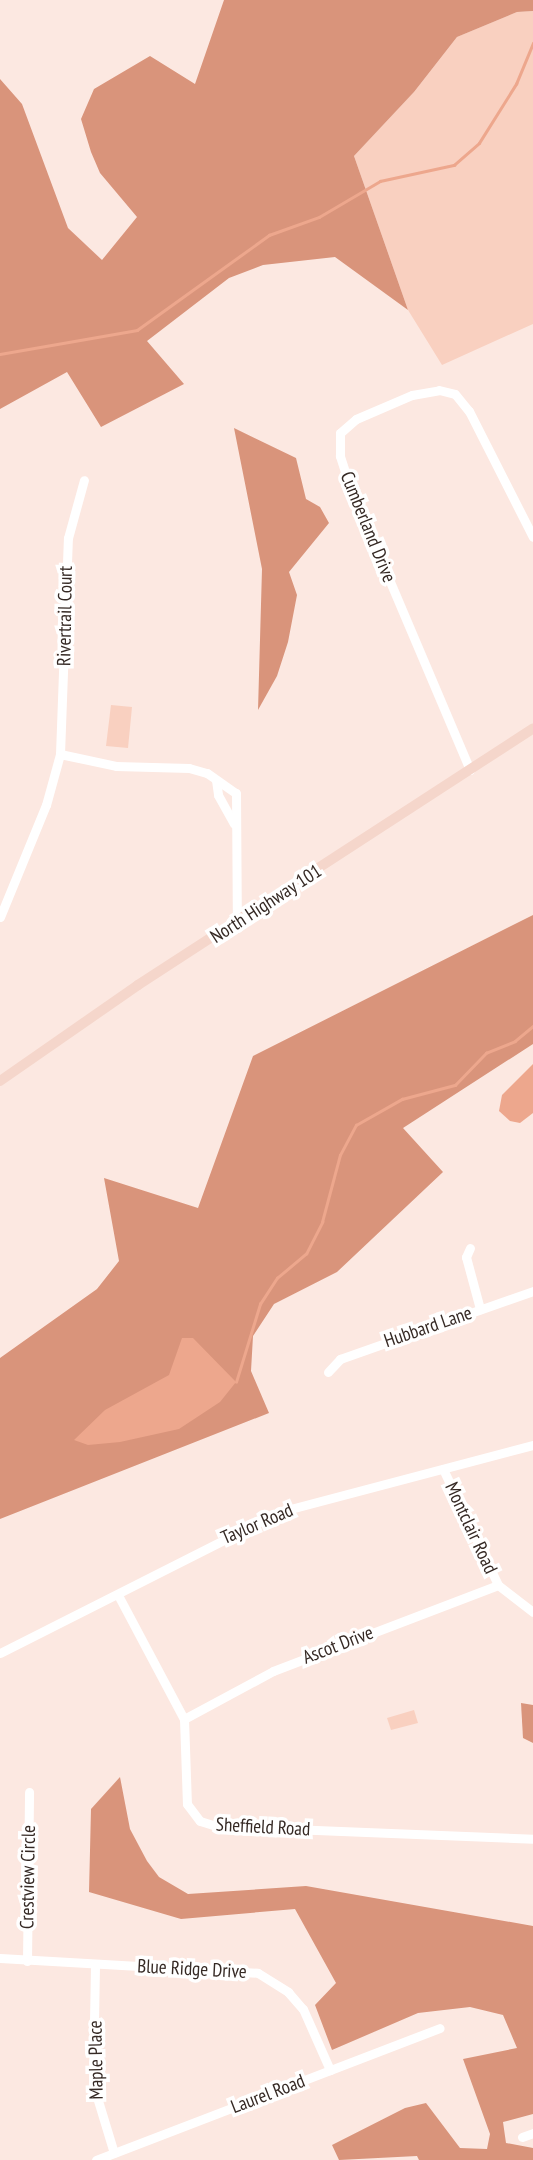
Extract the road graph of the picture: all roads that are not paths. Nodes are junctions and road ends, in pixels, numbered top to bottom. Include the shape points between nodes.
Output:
1 (84, 480) dead end
2 (533, 537) edge
3 (533, 728) edge
4 (60, 754) junction
5 (470, 770) junction
6 (216, 780) junction
7 (234, 824) junction
8 (0, 917) edge
9 (237, 922) junction
10 (0, 1081) edge
11 (470, 1248) dead end
12 (533, 1291) edge
13 (480, 1309) junction
14 (328, 1372) dead end
15 (533, 1445) edge
16 (443, 1469) junction
17 (498, 1584) junction
18 (118, 1595) junction
19 (533, 1612) edge
20 (0, 1653) edge
21 (184, 1719) junction
22 (29, 1792) dead end
23 (533, 1839) edge
24 (0, 1958) edge
25 (27, 1961) junction
26 (96, 1965) junction
27 (440, 2028) dead end
28 (330, 2070) junction
29 (533, 2133) edge
30 (522, 2137) dead end
31 (114, 2153) junction
32 (96, 2160) edge

1 - 4 street, Rivertrail Court via 68,538
2 - 5 street, Cumberland Drive via 469,411 455,394 439,390 412,396 356,419 340,433 340,456 350,486
3 - 5 main road, North Highway 101
4 - 6 street via 116,766 189,768
4 - 8 street, Rivertrail Court via 46,806
5 - 9 main road, North Highway 101
6 - 7 street via 218,795
6 - 7 street via 236,793 239,808
7 - 9 street
9 - 10 main road, North Highway 101
11 - 13 street via 466,1257
12 - 13 street, Hubbard Lane
13 - 14 street, Hubbard Lane via 340,1359
15 - 16 street, Taylor Road
16 - 17 street, Montclair Road
16 - 18 street, Taylor Road via 279,1513 214,1542
17 - 19 street, Montclair Road
17 - 21 street, Ascot Drive via 273,1671
18 - 20 street, Taylor Road
18 - 21 street, Sheffield Road
21 - 23 street, Sheffield Road via 187,1804 193,1815 209,1825
22 - 25 street, Crestview Circle
24 - 25 street, Blue Ridge Drive
25 - 26 street, Blue Ridge Drive
26 - 28 street, Blue Ridge Drive via 263,1975 303,2009
26 - 31 street, Maple Place via 93,2084
27 - 28 street, Laurel Road
28 - 31 street, Laurel Road
29 - 30 street
31 - 32 street, Laurel Road

